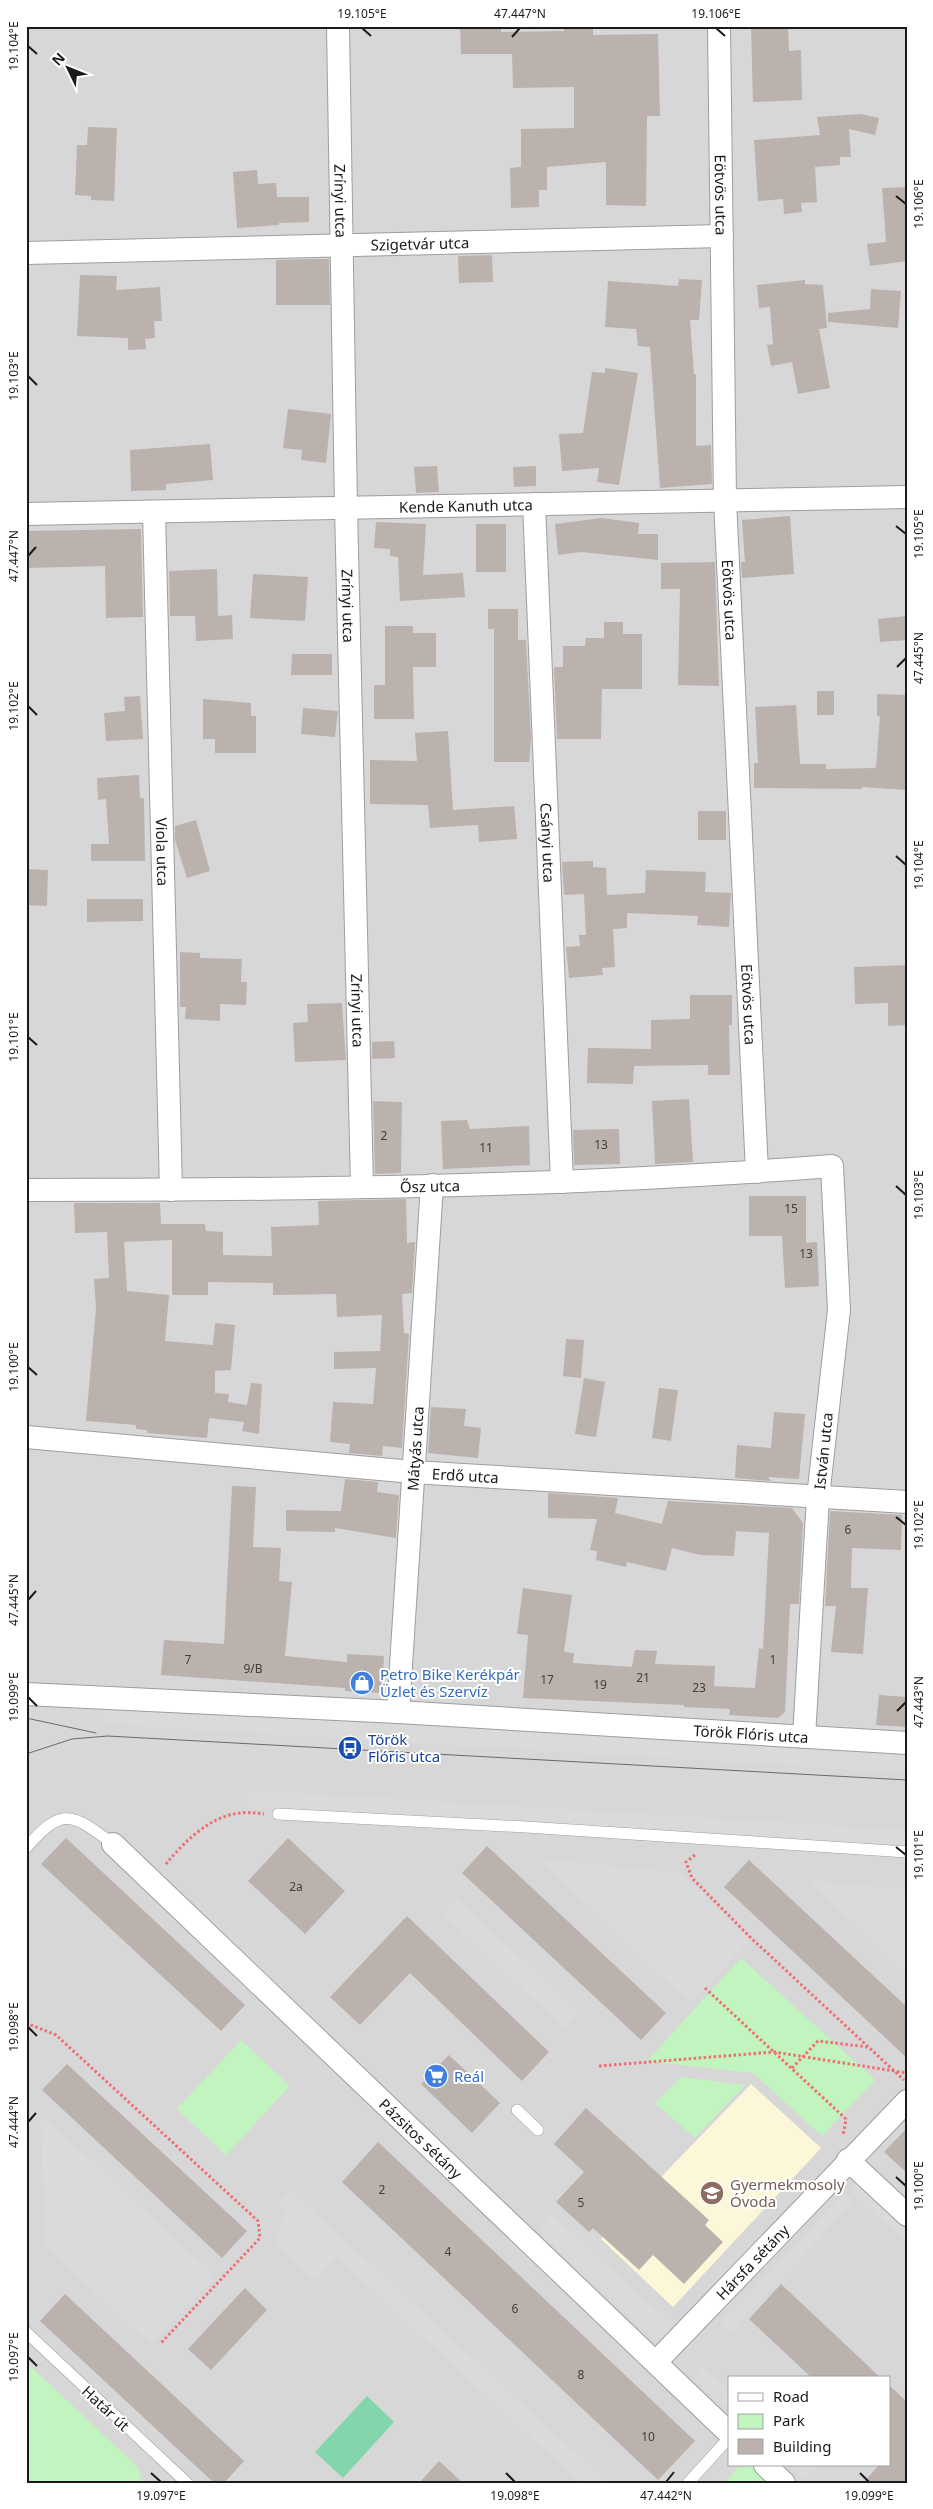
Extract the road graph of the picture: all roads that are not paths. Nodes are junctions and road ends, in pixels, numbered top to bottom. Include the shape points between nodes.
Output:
1 (338, 26) edge
2 (719, 26) edge
3 (722, 236) junction
4 (341, 244) junction
5 (26, 253) edge
6 (907, 497) edge
7 (725, 500) junction
8 (534, 504) junction
9 (346, 508) junction
10 (154, 512) junction
11 (26, 514) edge
12 (832, 1166) joint
13 (757, 1172) junction
14 (562, 1182) junction
15 (432, 1185) junction
16 (362, 1186) junction
17 (26, 1190) edge
18 (171, 1190) junction
19 (26, 1438) edge
20 (413, 1472) junction
21 (818, 1497) junction
22 (907, 1502) edge
23 (26, 1694) edge
24 (398, 1712) junction
25 (804, 1737) junction
26 (907, 1744) edge
27 (278, 1814) road end
28 (113, 1844) joint
29 (26, 1848) edge
30 (907, 1852) edge
31 (907, 2101) edge
32 (517, 2110) dead end
33 (538, 2130) dead end
34 (848, 2160) junction
35 (907, 2215) edge
36 (26, 2332) edge
37 (656, 2362) junction
38 (728, 2431) edge
39 (728, 2439) edge
40 (766, 2466) edge
41 (186, 2483) edge
42 (688, 2483) edge
43 (784, 2483) edge

1 - 4 street, Zrínyi utca
2 - 3 street, Eötvös utca
3 - 4 street, Szigetvár utca
3 - 7 street, Eötvös utca
4 - 5 street, Szigetvár utca
4 - 9 street, Zrínyi utca
6 - 7 street, Kende Kanuth utca
7 - 8 street, Kende Kanuth utca
7 - 13 street, Eötvös utca
8 - 9 street, Kende Kanuth utca
8 - 14 street, Csányi utca
9 - 10 street, Kende Kanuth utca
9 - 16 street, Zrínyi utca
10 - 11 street, Kende Kanuth utca
10 - 18 street, Viola utca
12 - 13 street, Ősz utca
12 - 21 street, István utca via 839,1310
13 - 14 street, Ősz utca
14 - 15 street, Ősz utca
15 - 16 street, Ősz utca
15 - 20 street, Mátyás utca
16 - 18 street, Ősz utca
17 - 18 street, Ősz utca
19 - 20 street, Erdő utca
20 - 21 street, Erdő utca
20 - 24 street, Mátyás utca
21 - 22 street, Erdő utca
21 - 25 street, István utca
23 - 24 street, Török Flóris utca
24 - 25 street, Török Flóris utca
25 - 26 street, Török Flóris utca
27 - 30 lane
28 - 29 lane via 83,1822 61,1818 40,1832
28 - 37 street, Pázsitos sétány
31 - 34 street, Hársfa sétány
32 - 33 lane
34 - 35 street
34 - 37 street, Hársfa sétány
36 - 41 lane, Határ út
37 - 38 street, Pázsitos sétány
39 - 42 lane
40 - 43 street

